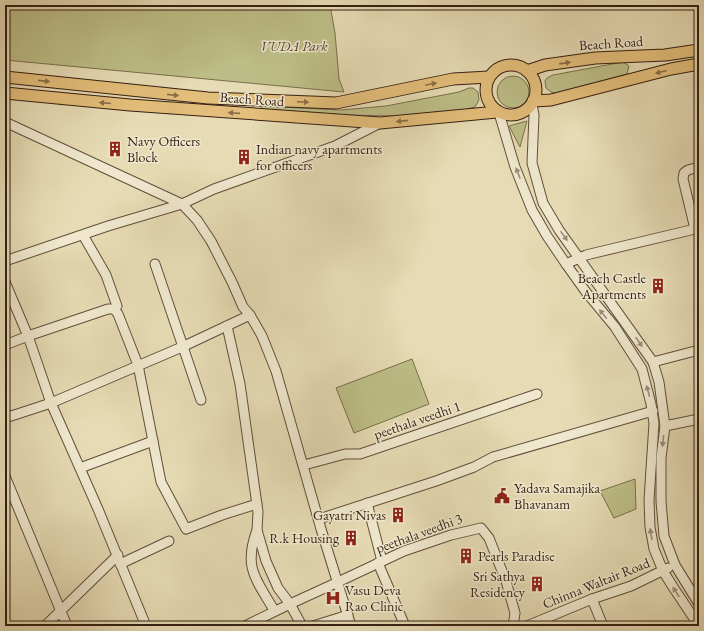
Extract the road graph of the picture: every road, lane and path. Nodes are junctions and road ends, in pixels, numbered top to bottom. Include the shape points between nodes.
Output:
1 (699, 50) edge
2 (699, 64) edge
3 (527, 71) junction
4 (489, 76) junction
5 (5, 77) edge
6 (5, 93) edge
7 (533, 103) junction
8 (498, 112) junction
9 (5, 122) edge
10 (380, 124) junction
11 (699, 167) edge
12 (182, 204) junction
13 (83, 235) junction
14 (579, 257) junction
15 (5, 260) edge
16 (155, 264) dead end
17 (566, 264) junction
18 (5, 282) edge
19 (117, 306) dead end
20 (250, 315) junction
21 (227, 326) junction
22 (28, 336) junction
23 (5, 345) edge
24 (182, 347) junction
25 (699, 350) edge
26 (653, 362) junction
27 (138, 365) junction
28 (537, 394) dead end
29 (201, 400) dead end
30 (51, 403) junction
31 (653, 410) junction
32 (5, 418) edge
33 (699, 419) edge
34 (665, 426) junction
35 (153, 441) junction
36 (304, 465) junction
37 (80, 468) junction
38 (5, 476) edge
39 (367, 503) junction
40 (257, 504) junction
41 (318, 519) junction
42 (257, 530) junction
43 (169, 542) dead end
44 (119, 559) junction
45 (380, 562) junction
46 (675, 565) junction
47 (663, 571) junction
48 (338, 582) junction
49 (592, 599) junction
50 (290, 604) junction
51 (699, 604) edge
52 (61, 610) junction
53 (274, 610) junction
54 (348, 615) junction
55 (260, 622) edge
56 (45, 626) edge
57 (67, 626) edge
58 (146, 626) edge
59 (245, 626) edge
60 (302, 626) edge
61 (313, 626) edge
62 (351, 626) edge
63 (405, 626) edge
64 (513, 626) edge
65 (527, 626) edge
66 (603, 626) edge
67 (699, 626) edge

3 -> 1 main road, Beach Road via 546,65 595,58 665,55
2 -> 7 main road
3 - 4 main road via 515,65 505,65
3 - 7 main road via 536,85
5 -> 4 main road, Beach Road via 208,98 336,104 453,79
4 - 8 main road via 485,86 486,96 490,105
10 -> 6 main road, Beach Road
7 - 8 main road via 525,112 516,116 506,116
7 -> 14 street via 532,163 543,203
8 -> 10 main road, Beach Road
17 -> 8 street via 532,210
9 - 12 street
10 - 12 street via 335,146 214,189
11 - 14 street via 688,170 684,173 683,179 695,229
12 - 13 street
12 - 20 street via 211,241 243,308
13 - 15 street
13 - 19 street via 106,275
14 - 17 street
14 -> 26 street
16 - 24 street
31 -> 17 street via 642,369 615,327
18 - 22 street
20 - 21 street
20 - 36 street via 262,336 276,371
21 - 24 street
21 - 40 street via 240,384
22 - 23 street
22 - 27 street via 114,309
22 - 30 street
24 - 27 street
24 - 29 street
25 - 26 street
26 - 34 street via 659,382
27 - 30 street
27 - 35 street
28 - 36 street, peethala veedhi 1 via 360,454 345,454
30 - 32 street
30 - 37 street
31 - 39 street via 493,457 452,476
47 -> 31 street via 654,550 650,527
33 - 34 street
34 -> 46 street via 661,458 661,501 664,536
35 - 37 street
35 - 40 street via 161,482 186,529
36 - 41 street
37 - 44 street
38 - 52 street
39 - 41 street
39 - 45 street
40 - 42 street
41 - 48 street
42 - 50 street via 272,576
42 - 53 street via 250,558 252,568
43 - 44 street
44 - 52 street
44 - 58 street
45 - 48 street, peethala veedhi 3
45 - 63 street
45 - 64 street, peethala veedhi 3 via 451,535 480,528 489,538 506,581 515,613
46 - 47 street, Chinna Waltair Road
46 - 51 street
47 - 49 street, Chinna Waltair Road via 632,586
67 -> 47 street
48 - 50 street, peethala veedhi 3
48 - 54 street
49 - 65 street, Chinna Waltair Road
49 - 66 street
50 - 53 street, peethala veedhi 3
50 - 60 street
52 - 56 street
52 - 57 street
53 - 55 street, peethala veedhi 3
54 - 61 street
54 - 62 street
55 - 59 street, peethala veedhi 3

